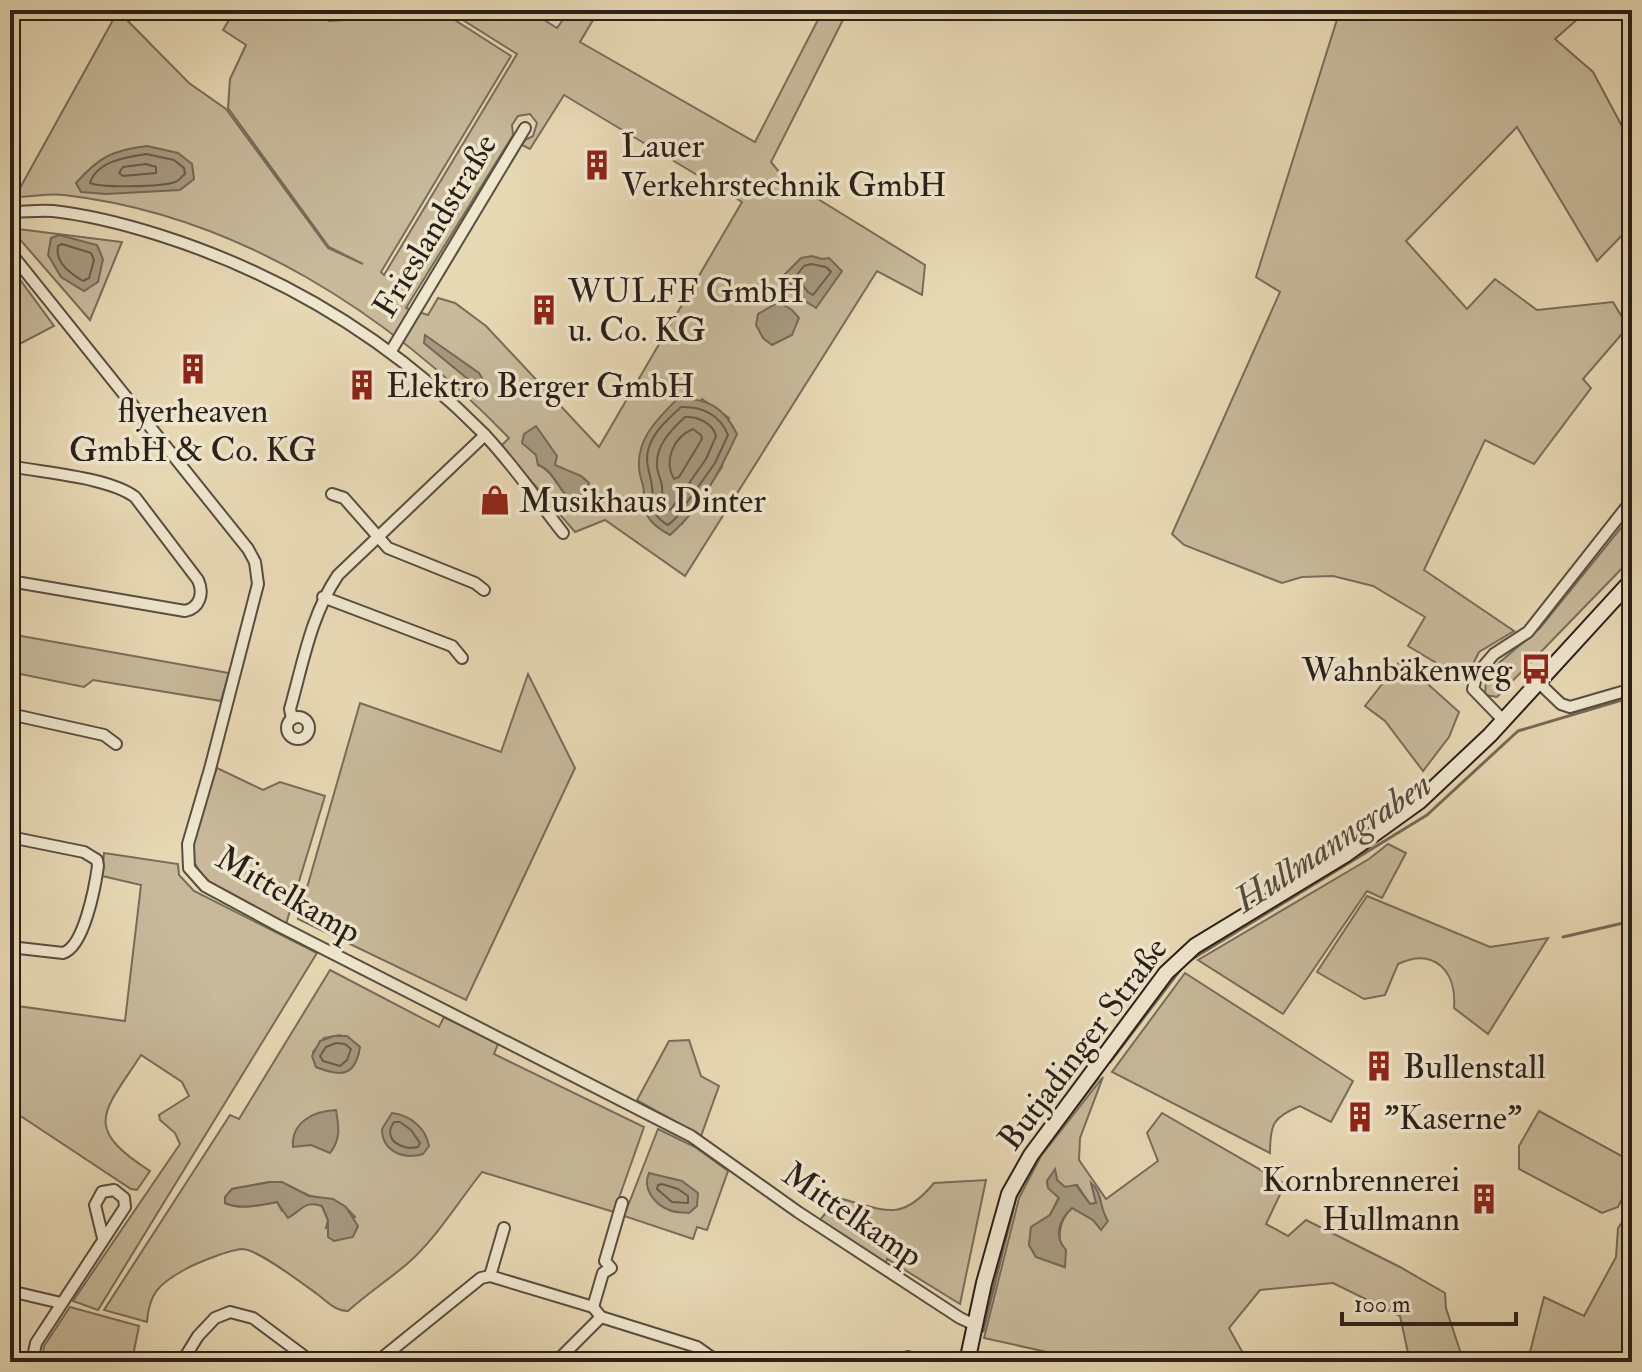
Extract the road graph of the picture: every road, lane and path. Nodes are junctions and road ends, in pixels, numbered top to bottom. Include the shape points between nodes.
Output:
1 (525, 128) dead end
2 (10, 212) edge
3 (10, 252) edge
4 (391, 351) junction
5 (485, 435) junction
6 (10, 442) edge
7 (11, 466) edge
8 (10, 482) edge
9 (332, 494) dead end
10 (1632, 500) edge
11 (563, 533) dead end
12 (378, 536) junction
13 (1632, 580) edge
14 (10, 581) edge
15 (484, 590) dead end
16 (323, 597) junction
17 (462, 658) dead end
18 (1538, 682) junction
19 (1632, 689) edge
20 (10, 714) edge
21 (292, 719) dead end
22 (1503, 720) junction
23 (116, 744) dead end
24 (10, 837) edge
25 (10, 947) edge
26 (622, 1203) dead end
27 (504, 1228) dead end
28 (103, 1238) dead end
29 (490, 1276) junction
30 (10, 1291) edge
31 (61, 1303) junction
32 (593, 1307) junction
33 (601, 1317) junction
34 (975, 1325) junction
35 (32, 1362) edge
36 (182, 1362) edge
37 (312, 1362) edge
38 (377, 1362) edge
39 (556, 1362) edge
40 (718, 1362) edge
41 (967, 1362) edge

1 - 4 street, Frieslandstraße
2 - 4 street, Frieslandstraße via 89,216 185,243 296,291
3 - 34 street, Mittelkamp via 255,562 258,584 188,844 189,868 205,886 691,1136
4 - 5 street, Frieslandstraße
5 - 11 street, Frieslandstraße
5 - 12 street
6 - 7 street
7 - 8 street
7 - 14 street via 128,492 198,580 201,597 195,608 185,611
9 - 12 street via 344,498
10 - 22 street via 1528,632 1494,654 1477,674 1473,689
12 - 15 street via 388,548
12 - 16 street
13 - 18 street, Butjadinger Straße
16 - 17 street via 452,646
16 - 21 street via 290,709
18 - 19 street via 1570,707
18 - 22 street, Butjadinger Straße
20 - 23 street via 104,735
22 - 34 street, Butjadinger Straße via 1396,820 1212,935 1166,973 1016,1181
24 - 25 street via 84,852 98,866 80,936 70,951
26 - 32 street via 605,1261 611,1268 603,1273
27 - 29 street
28 - 31 street
29 - 32 street
29 - 38 street
30 - 31 street
31 - 35 street via 36,1343
32 - 33 street
33 - 39 street
33 - 40 street via 697,1347
34 - 41 street, Butjadinger Straße
36 - 37 street via 215,1318 230,1312 253,1318

